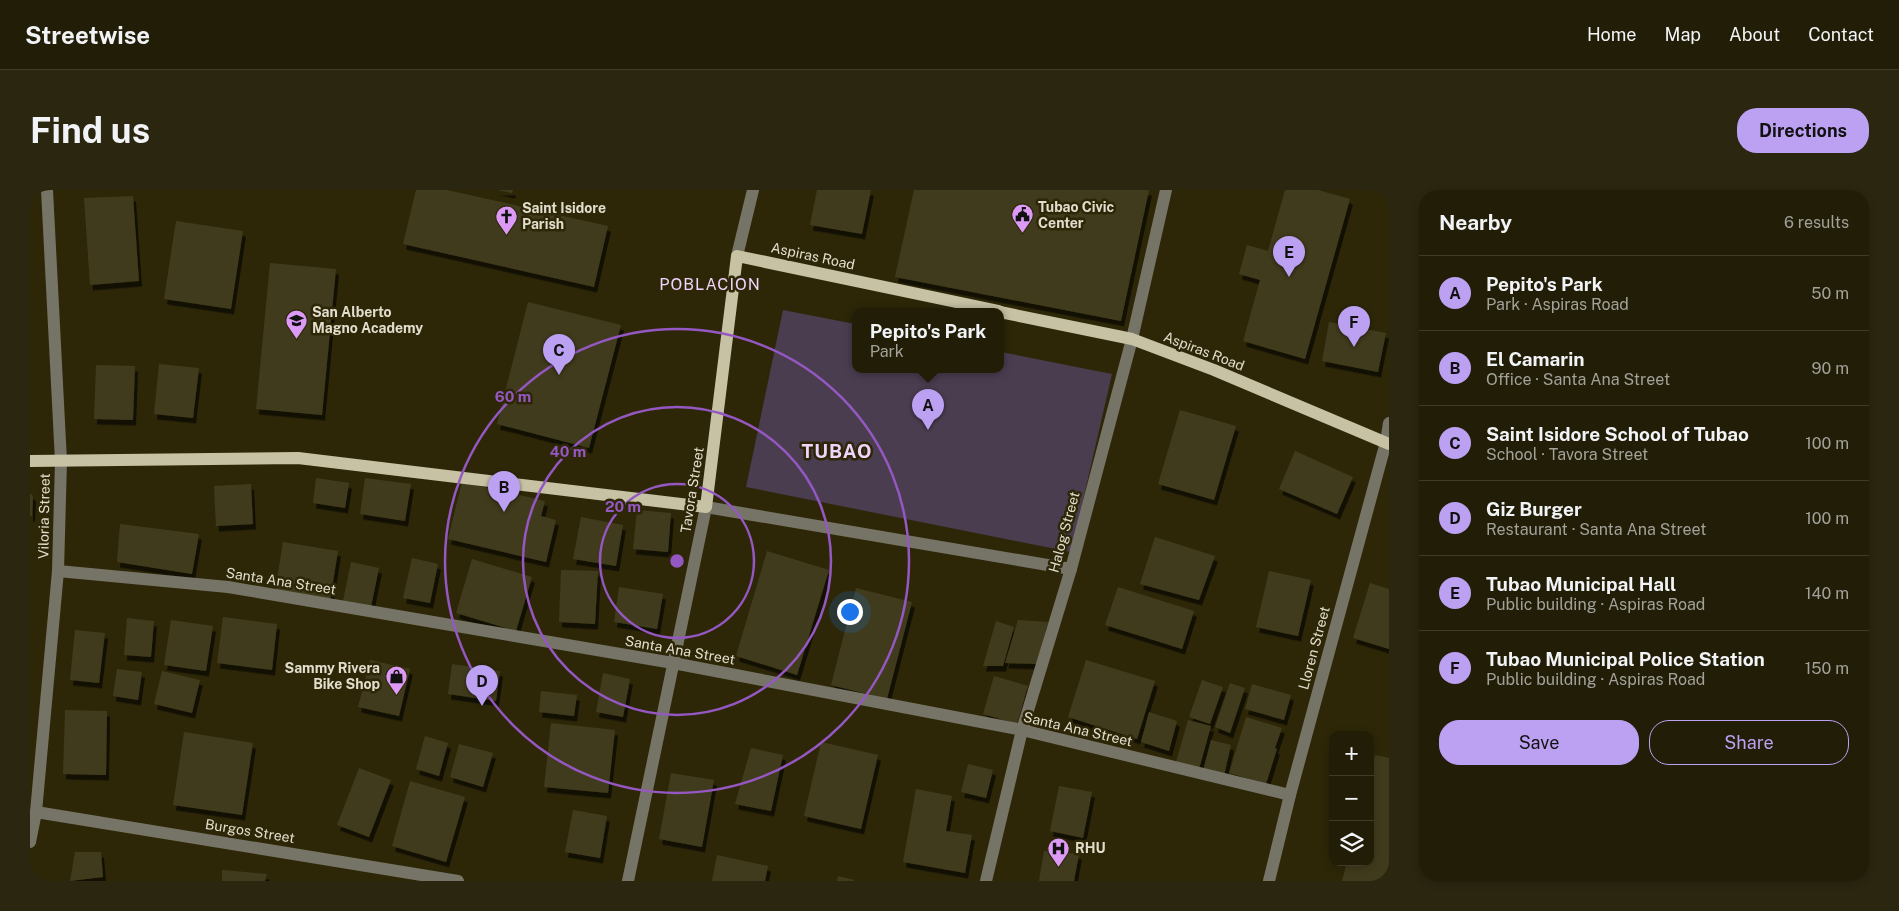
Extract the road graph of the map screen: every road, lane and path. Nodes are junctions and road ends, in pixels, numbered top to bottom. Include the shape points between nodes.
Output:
1 (48, 190) edge
2 (753, 190) edge
3 (1166, 190) edge
4 (737, 256) junction
5 (986, 308) edge
6 (1004, 312) edge
7 (1132, 339) junction
8 (1389, 423) edge
9 (1387, 443) edge
10 (30, 461) edge
11 (61, 461) junction
12 (706, 507) junction
13 (1071, 569) junction
14 (58, 571) junction
15 (673, 663) junction
16 (1022, 730) junction
17 (1290, 795) junction
18 (36, 812) junction
19 (30, 842) edge
20 (458, 881) edge
21 (628, 881) edge
22 (986, 881) edge
23 (1269, 881) edge

1 - 11 street, Viloria Street
2 - 4 street, Tavora Street
3 - 7 street, Halog Street
4 - 5 main road, Aspiras Road
4 - 12 main road, Tavora Street
6 - 7 main road, Aspiras Road
7 - 9 main road, Aspiras Road
7 - 13 street, Halog Street
8 - 9 street, Lloren Street
9 - 17 street, Lloren Street
10 - 11 main road
11 - 12 main road via 298,458
11 - 14 street, Viloria Street
12 - 13 street
12 - 15 street, Tavora Street
13 - 16 street, Halog Street
14 - 15 street, Santa Ana Street via 228,587
14 - 18 street, Viloria Street
15 - 16 street, Santa Ana Street
15 - 21 street, Tavora Street
16 - 17 street, Santa Ana Street
16 - 22 street, Halog Street
17 - 23 street, Lloren Street
18 - 19 street, Viloria Street
18 - 20 street, Burgos Street

